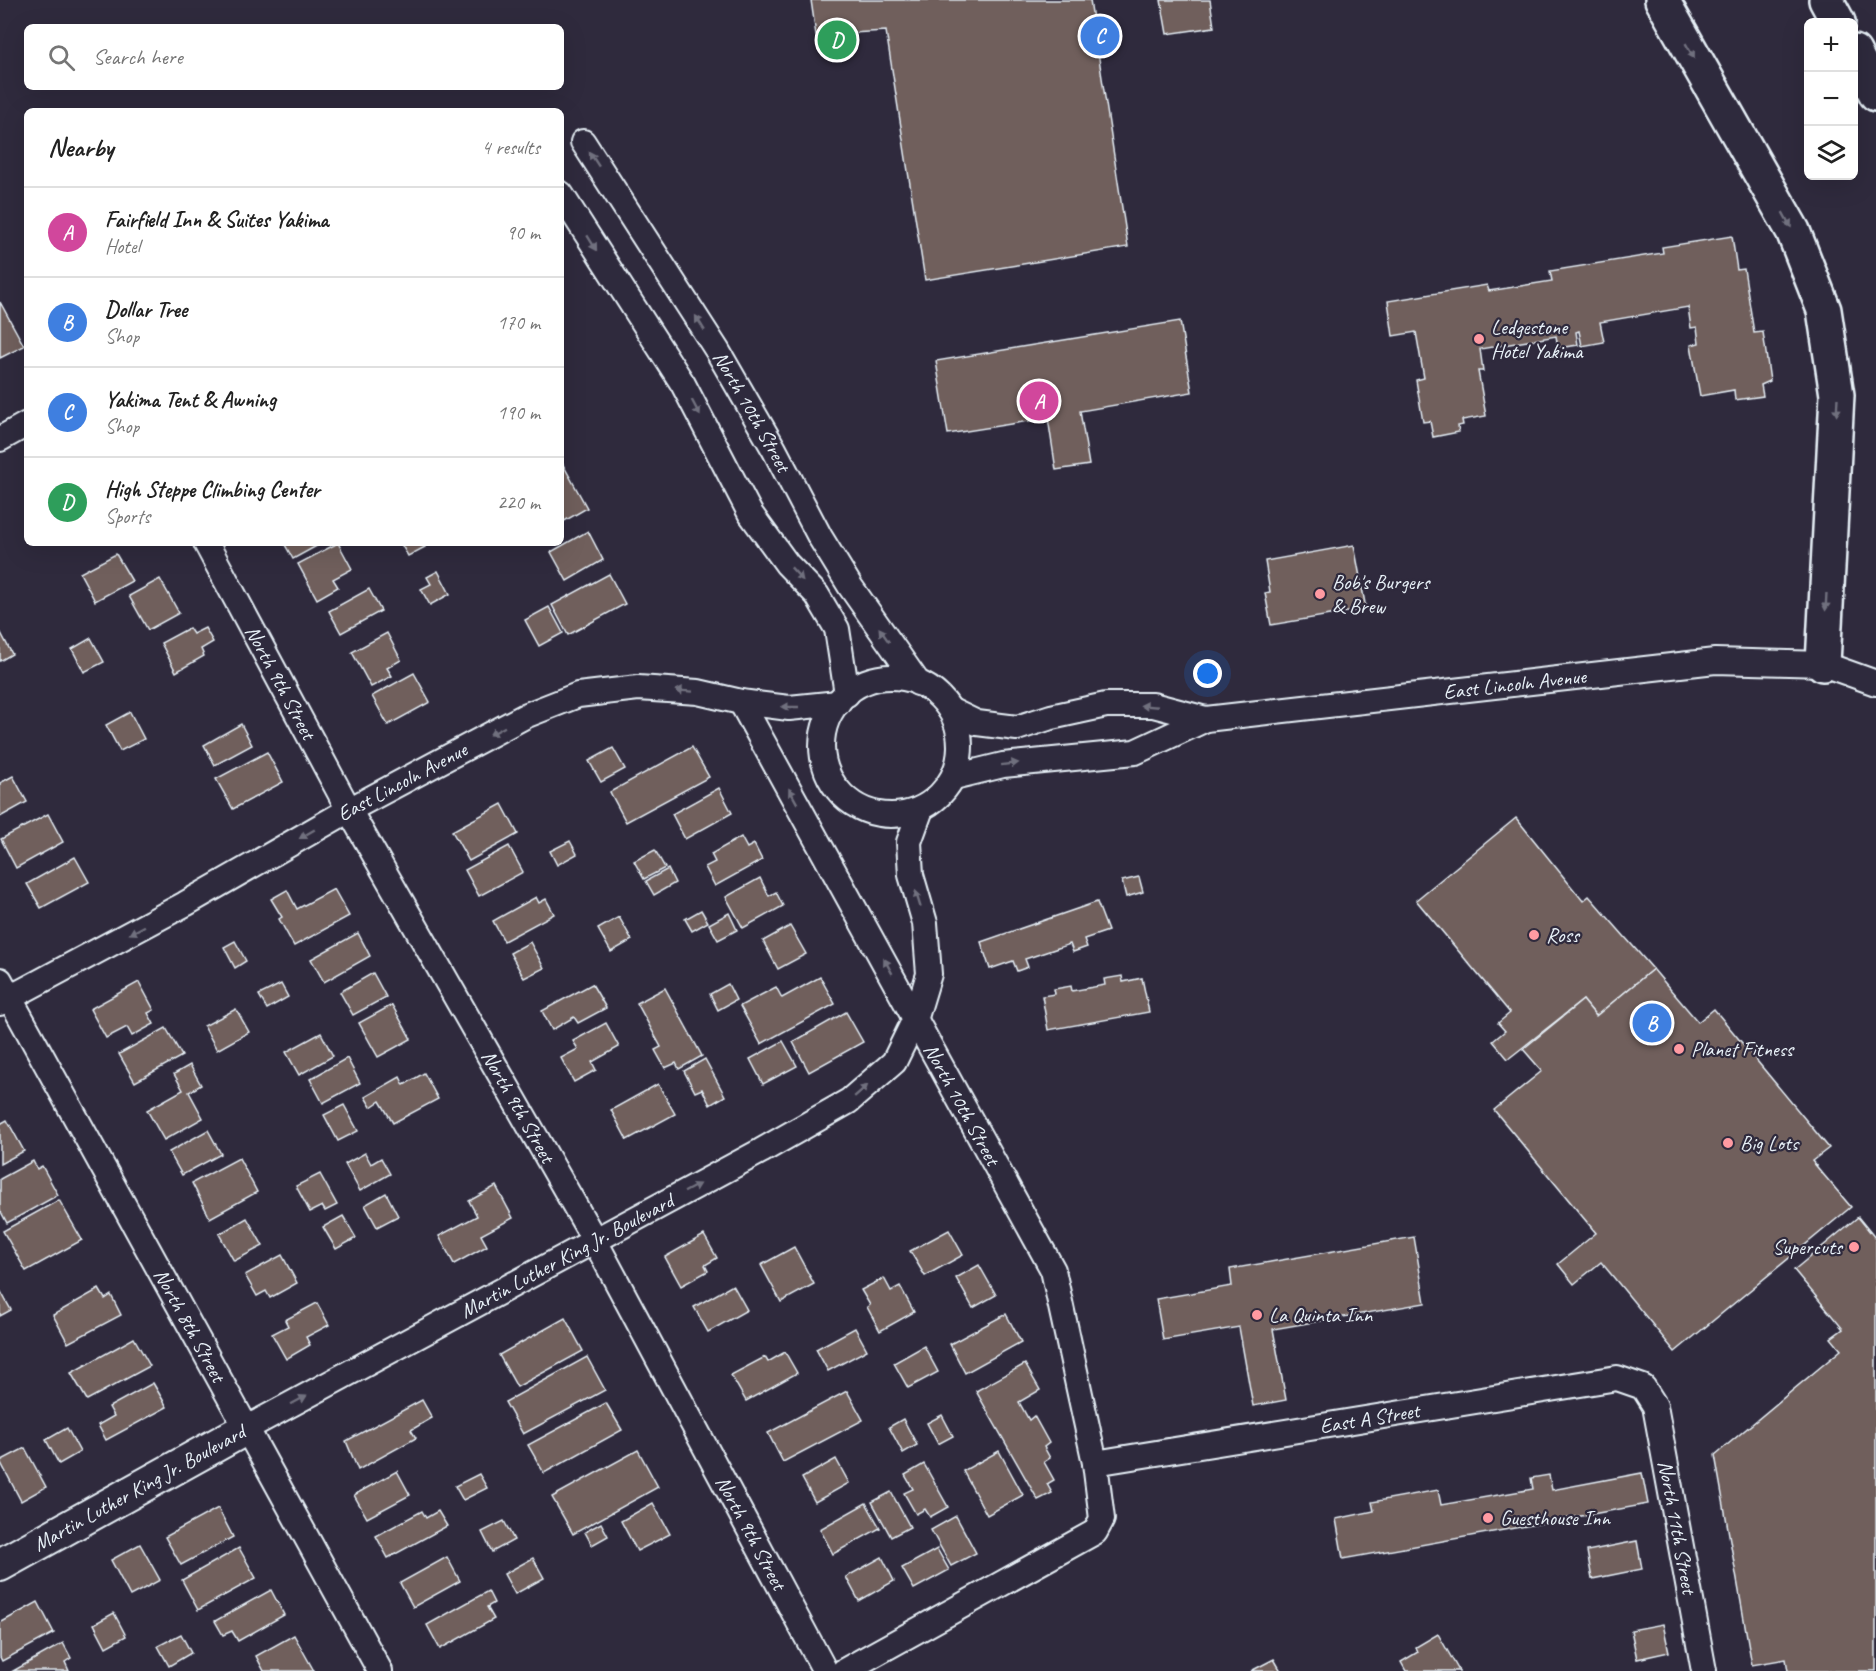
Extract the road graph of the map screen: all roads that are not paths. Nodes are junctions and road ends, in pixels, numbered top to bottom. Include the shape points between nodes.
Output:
1 (1662, 0) edge
2 (1826, 0) edge
3 (1836, 18) edge
4 (1858, 60) edge
5 (1876, 94) edge
6 (583, 142) dead end
7 (564, 199) edge
8 (24, 426) edge
9 (0, 439) edge
10 (208, 546) edge
11 (1823, 664) junction
12 (918, 683) junction
13 (1876, 683) edge
14 (843, 698) junction
15 (741, 702) junction
16 (950, 710) junction
17 (1206, 719) junction
18 (954, 777) junction
19 (921, 809) junction
20 (349, 810) junction
21 (3, 994) edge
22 (916, 1017) junction
23 (595, 1241) junction
24 (1642, 1387) joint
25 (247, 1428) junction
26 (1095, 1463) junction
27 (0, 1565) edge
28 (380, 1671) edge
29 (825, 1671) edge
30 (844, 1671) edge
31 (1704, 1671) edge

1 -> 11 highway via 1793,231 1824,310 1837,395
2 - 3 highway
4 - 5 highway
12 -> 6 street, North 10th Street via 850,586 717,350
7 -> 14 street via 683,384 750,513 787,564 817,595 837,629
8 - 9 street
10 - 20 street, North 9th Street
11 - 13 street, East Lincoln Avenue
11 - 17 street, East Lincoln Avenue via 1715,661
12 - 14 street via 881,678 863,684
12 - 16 street via 936,694
14 -> 15 street, East Lincoln Avenue via 789,708
14 - 19 street via 827,723 822,745 826,768 837,789 854,804 875,813 898,815
15 -> 20 street, East Lincoln Avenue via 698,692 638,688 578,695 527,715
22 -> 15 street, North 10th Street
17 -> 16 street, East Lincoln Avenue via 1153,705 1106,705 1017,728 977,723
16 - 18 street via 960,743
18 -> 17 street, East Lincoln Avenue via 1003,765 1135,752
18 - 19 street via 940,796
22 -> 19 street, Martin Luther King Jr. Boulevard via 929,974 925,923 911,875 909,842
20 -> 21 street, East Lincoln Avenue via 185,904
20 - 23 street, North 9th Street
21 - 25 street, North 8th Street
23 -> 22 street, Martin Luther King Jr. Boulevard via 849,1101 894,1062
22 - 26 street, North 10th Street via 1053,1270
25 -> 23 street, Martin Luther King Jr. Boulevard
23 - 29 street, North 9th Street
24 - 26 street, East A Street via 1617,1378
24 - 31 street, North 11th Street via 1655,1406
25 - 27 main road, Martin Luther King Jr. Boulevard
25 - 28 street, North 8th Street
26 - 30 street, North 10th Street via 1102,1519 1095,1532

